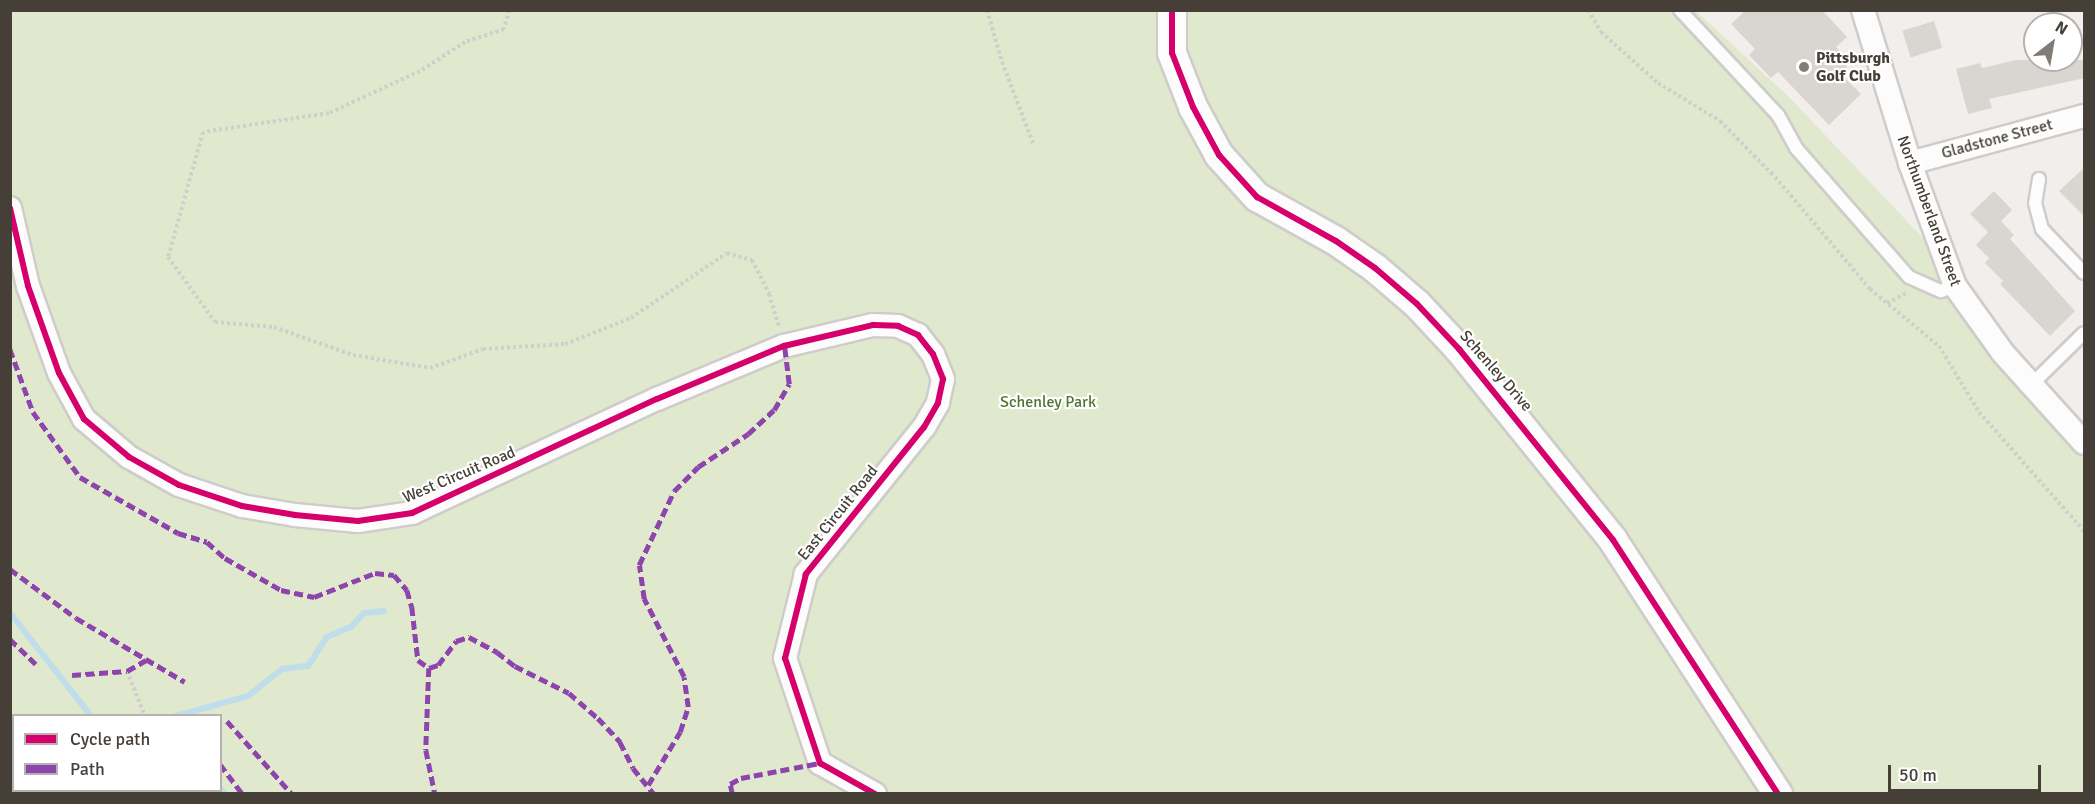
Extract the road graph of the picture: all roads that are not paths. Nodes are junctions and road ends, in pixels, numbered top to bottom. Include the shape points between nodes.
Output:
1 (1172, 10) edge
2 (1680, 10) edge
3 (1863, 10) edge
4 (2085, 116) edge
5 (1910, 163) junction
6 (2039, 179) dead end
7 (10, 208) edge
8 (2085, 273) edge
9 (1955, 286) junction
10 (2085, 333) edge
11 (2031, 385) junction
12 (938, 404) joint
13 (2085, 443) edge
14 (875, 794) edge
15 (1778, 794) edge

1 - 15 street, Schenley Drive via 1172,53 1193,107 1220,155 1257,197 1336,241 1375,268 1460,349 1613,540
2 - 9 lane via 1778,115 1796,148 1909,277 1941,291
3 - 5 street, Northumberland Street
4 - 5 street, Gladstone Street
5 - 9 street, Northumberland Street
6 - 8 lane via 2035,203 2042,229
7 - 12 street, West Circuit Road via 32,297 59,373 84,419 129,457 178,485 253,507 358,521 412,513 657,399 784,346 845,330 898,326 918,335 933,354 943,379
9 - 11 street, Northumberland Street
10 - 11 lane
11 - 13 street, Northumberland Street
12 - 14 street, East Circuit Road via 924,427 806,574 784,658 819,764

